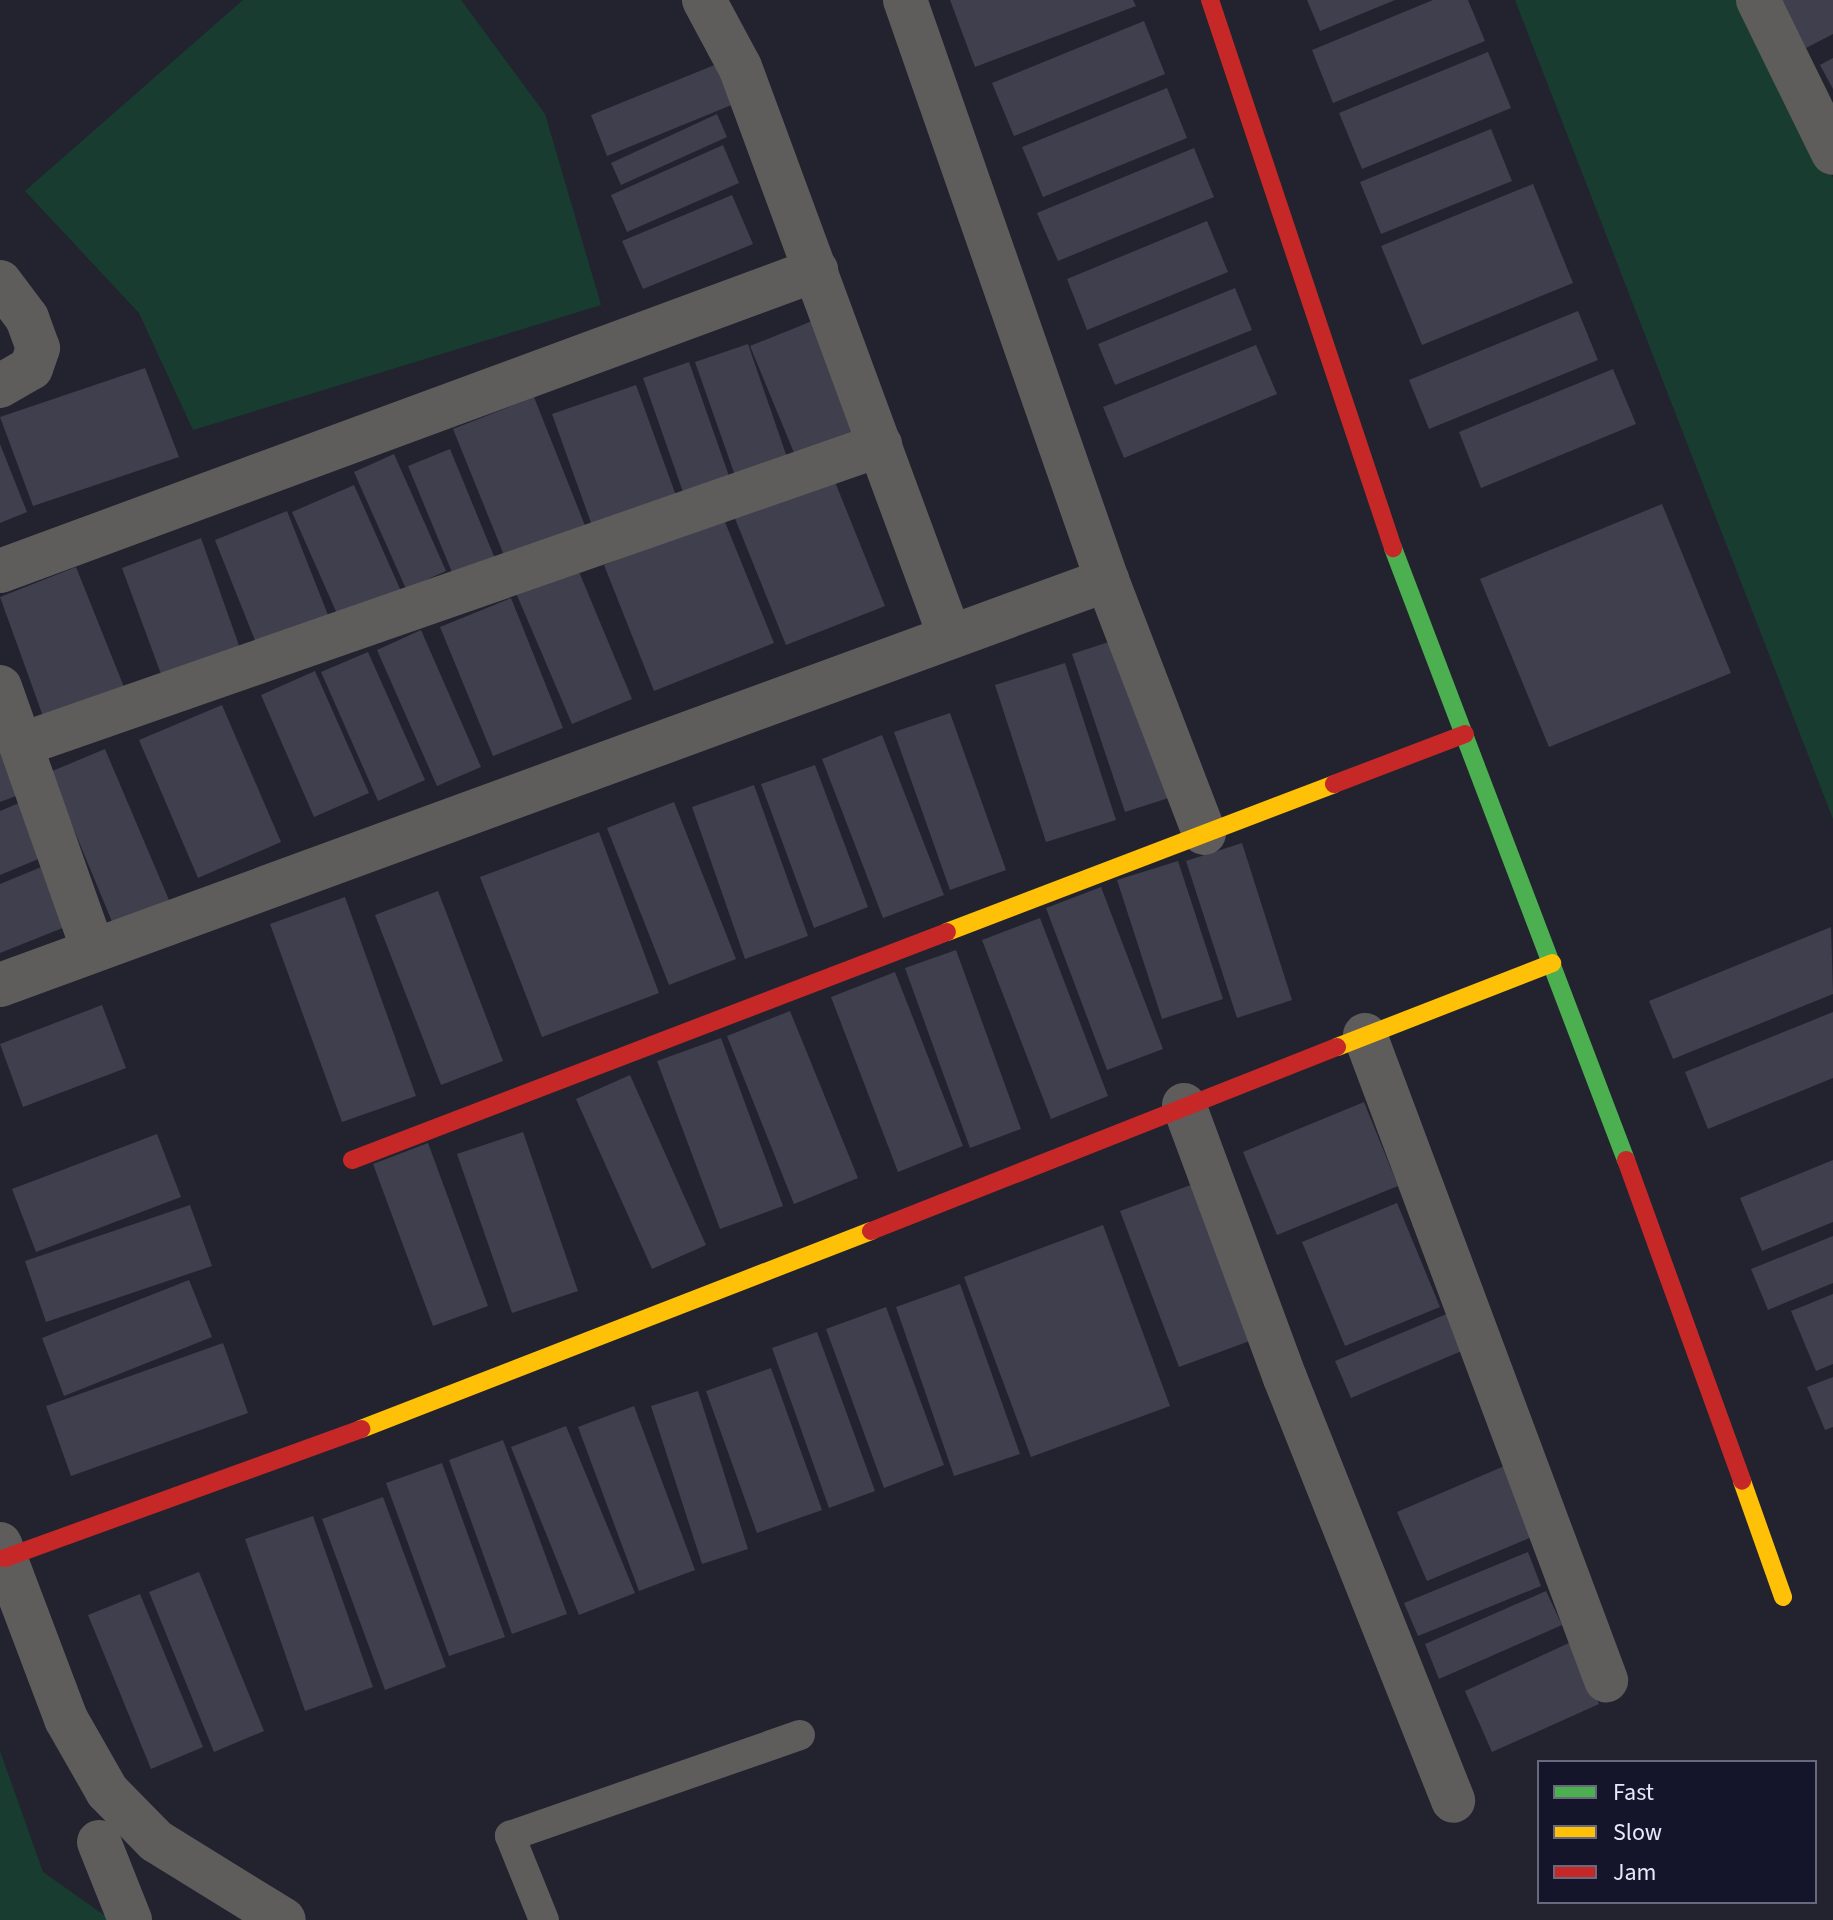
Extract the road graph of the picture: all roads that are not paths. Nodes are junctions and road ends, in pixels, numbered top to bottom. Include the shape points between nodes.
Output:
1 (704, 0) edge
2 (905, 0) edge
3 (1210, 0) edge
4 (1758, 0) edge
5 (1833, 153) edge
6 (816, 270) junction
7 (0, 282) edge
8 (0, 386) edge
9 (880, 445) junction
10 (0, 571) edge
11 (1107, 580) junction
12 (949, 634) junction
13 (0, 687) edge
14 (1465, 734) junction
15 (23, 744) junction
16 (1204, 833) junction
17 (93, 950) junction
18 (1552, 963) junction
19 (0, 985) edge
20 (1365, 1035) junction
21 (1184, 1105) junction
22 (352, 1160) dead end
23 (4, 1568) edge
24 (1783, 1597) dead end
25 (1606, 1680) dead end
26 (800, 1735) dead end
27 (1453, 1801) dead end
28 (99, 1842) dead end
29 (130, 1920) edge
30 (284, 1920) edge
31 (544, 1920) edge

1 - 6 street via 740,67
2 - 11 street
3 - 14 street via 1367,479
4 - 5 street
6 - 9 street
6 - 10 street
7 - 8 street via 27,318 38,348 31,368
9 - 12 street
9 - 15 street
11 - 12 street
11 - 16 street
12 - 17 street
13 - 15 street
14 - 16 street
14 - 18 street
15 - 17 street
16 - 22 street
17 - 19 street
18 - 20 street
18 - 24 street
20 - 21 street
20 - 25 street
21 - 23 street
21 - 27 street
23 - 30 street via 66,1719 107,1791 156,1841
26 - 31 lane via 510,1836
28 - 29 street

